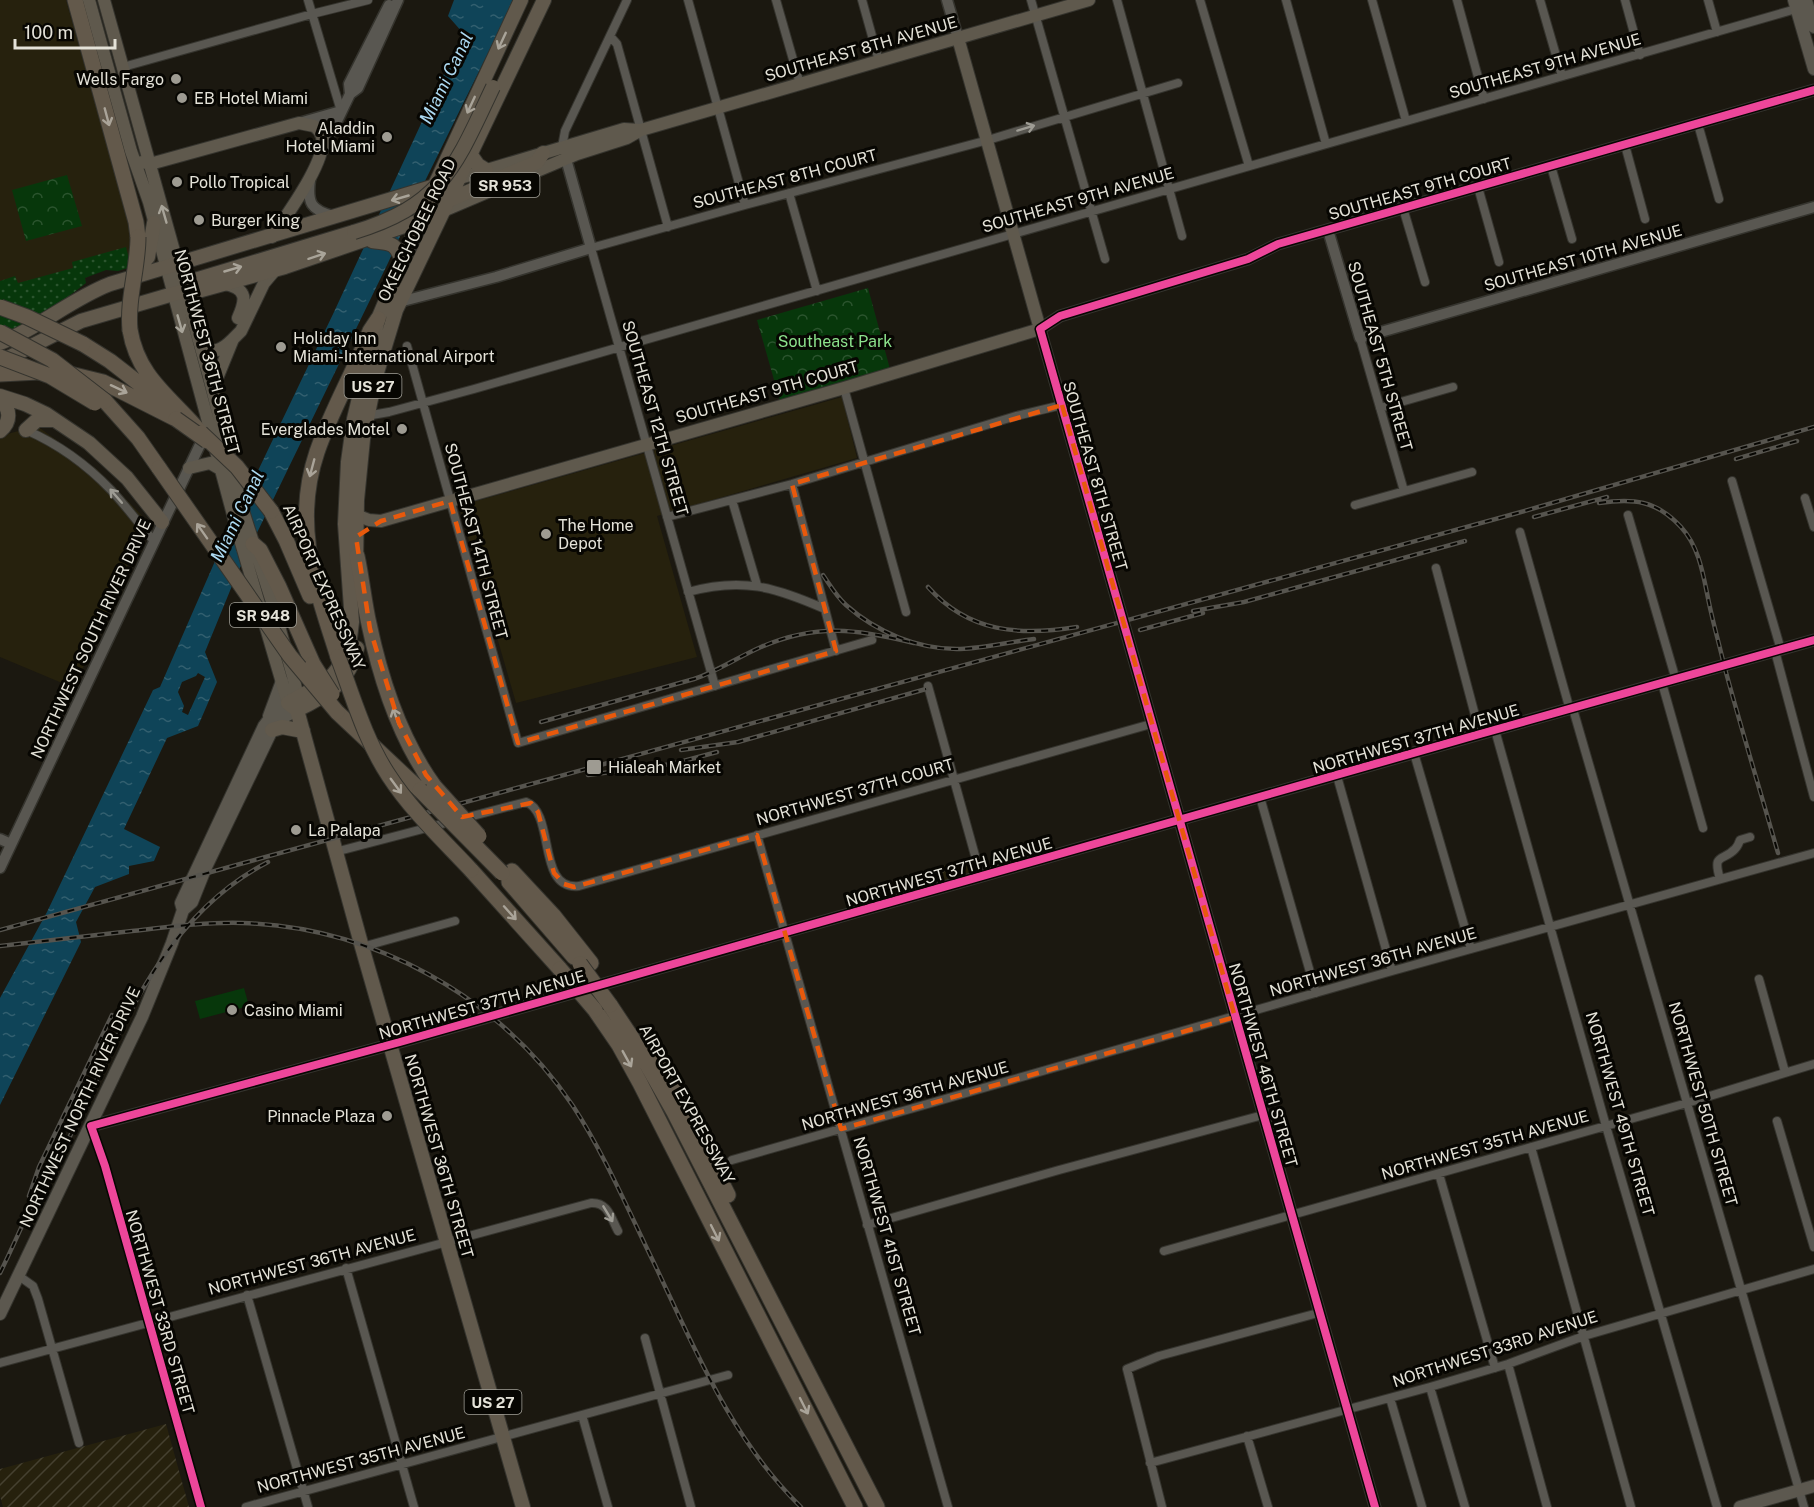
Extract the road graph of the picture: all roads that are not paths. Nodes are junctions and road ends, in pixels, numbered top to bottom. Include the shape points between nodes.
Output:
1 (75, 0) edge
2 (89, 0) edge
3 (104, 0) edge
4 (308, 0) edge
5 (368, 0) edge
6 (391, 0) edge
7 (398, 0) edge
8 (521, 0) edge
9 (535, 0) edge
10 (544, 0) edge
11 (627, 0) edge
12 (688, 0) edge
13 (776, 0) edge
14 (862, 0) edge
15 (947, 0) edge
16 (1031, 0) edge
17 (1089, 0) edge
18 (1117, 0) edge
19 (1200, 0) edge
20 (1286, 0) edge
21 (1372, 0) edge
22 (1457, 0) edge
23 (1540, 0) edge
24 (1625, 0) edge
25 (1708, 0) edge
26 (1803, 3) edge
27 (312, 14) junction
28 (1035, 16) junction
29 (1814, 27) edge
30 (1717, 33) junction
31 (610, 36) junction
32 (958, 38) junction
33 (1814, 52) edge
34 (1640, 55) junction
35 (105, 56) junction
36 (879, 61) junction
37 (123, 67) junction
38 (1814, 69) edge
39 (1562, 76) junction
40 (1178, 83) dead end
41 (800, 84) junction
42 (1814, 90) edge
43 (1143, 93) junction
44 (350, 94) junction
45 (1484, 99) junction
46 (718, 107) junction
47 (341, 111) junction
48 (1064, 116) junction
49 (1406, 121) junction
50 (299, 123) junction
51 (1698, 124) junction
52 (641, 130) junction
53 (988, 140) junction
54 (1326, 144) junction
55 (1625, 145) junction
56 (130, 151) junction
57 (321, 153) junction
58 (543, 153) junction
59 (564, 153) junction
60 (471, 154) junction
61 (150, 164) junction
62 (1249, 166) junction
63 (1551, 166) junction
64 (486, 170) junction
65 (310, 178) junction
66 (460, 178) junction
67 (1478, 186) junction
68 (428, 189) junction
69 (1170, 190) junction
70 (789, 193) junction
71 (1719, 199) dead end
72 (446, 205) junction
73 (745, 205) junction
74 (1814, 207) edge
75 (1403, 208) junction
76 (1091, 210) junction
77 (336, 217) junction
78 (1646, 219) dead end
79 (418, 222) junction
80 (154, 223) junction
81 (668, 227) junction
82 (1328, 230) junction
83 (1014, 233) junction
84 (1182, 236) dead end
85 (272, 237) junction
86 (360, 238) junction
87 (1572, 240) dead end
88 (591, 248) junction
89 (1105, 259) dead end
90 (402, 260) junction
91 (1499, 262) dead end
92 (172, 265) junction
93 (276, 270) junction
94 (132, 276) junction
95 (1425, 282) dead end
96 (225, 284) junction
97 (817, 291) junction
98 (179, 292) junction
99 (399, 302) junction
100 (0, 307) edge
101 (378, 319) junction
102 (1040, 329) junction
103 (0, 332) edge
104 (1360, 338) junction
105 (233, 339) junction
106 (0, 343) edge
107 (201, 346) junction
108 (406, 346) dead end
109 (619, 347) junction
110 (189, 354) junction
111 (0, 357) edge
112 (0, 362) edge
113 (0, 374) edge
114 (1453, 387) dead end
115 (844, 388) junction
116 (212, 390) junction
117 (0, 398) edge
118 (422, 402) junction
119 (103, 404) junction
120 (1062, 405) junction
121 (1380, 408) junction
122 (178, 415) junction
123 (366, 416) junction
124 (53, 420) junction
125 (204, 427) junction
126 (26, 430) joint
127 (0, 431) edge
128 (646, 444) junction
129 (222, 451) junction
130 (864, 461) junction
131 (189, 468) junction
132 (222, 470) junction
133 (1472, 472) dead end
134 (1732, 481) dead end
135 (792, 484) junction
136 (345, 491) junction
137 (1404, 491) junction
138 (1805, 498) dead end
139 (732, 500) junction
140 (450, 501) junction
141 (1355, 505) dead end
142 (1628, 515) dead end
143 (356, 516) junction
144 (667, 517) junction
145 (381, 520) junction
146 (162, 522) junction
147 (1814, 527) edge
148 (1520, 532) dead end
149 (356, 537) junction
150 (153, 541) junction
151 (249, 544) junction
152 (357, 556) junction
153 (1436, 568) dead end
154 (757, 585) junction
155 (688, 592) junction
156 (319, 608) junction
157 (825, 609) junction
158 (906, 612) dead end
159 (1125, 630) joint
160 (872, 640) dead end
161 (1814, 640) edge
162 (836, 651) junction
163 (1778, 651) junction
164 (1676, 680) junction
165 (282, 681) junction
166 (1662, 683) junction
167 (715, 686) junction
168 (928, 686) dead end
169 (294, 703) junction
170 (1572, 709) junction
171 (340, 710) junction
172 (1151, 724) junction
173 (270, 725) junction
174 (1495, 730) junction
175 (303, 731) junction
176 (1480, 734) junction
177 (1414, 753) junction
178 (1337, 776) junction
179 (954, 780) junction
180 (427, 788) junction
181 (1814, 796) edge
182 (1260, 798) junction
183 (1179, 820) junction
184 (1703, 828) dead end
185 (757, 835) junction
186 (1750, 837) dead end
187 (0, 839) edge
188 (11, 844) junction
189 (336, 852) junction
190 (1814, 853) edge
191 (3, 855) edge
192 (0, 868) edge
193 (981, 877) junction
194 (1720, 879) junction
195 (1630, 905) junction
196 (455, 921) dead end
197 (1552, 927) junction
198 (785, 933) junction
199 (362, 947) junction
200 (1471, 949) junction
201 (1392, 971) junction
202 (1760, 979) dead end
203 (1316, 993) junction
204 (608, 1006) junction
205 (1235, 1017) junction
206 (390, 1045) junction
207 (1814, 1064) edge
208 (1785, 1072) junction
209 (1687, 1103) junction
210 (1263, 1115) junction
211 (1777, 1121) dead end
212 (91, 1126) junction
213 (1606, 1126) junction
214 (842, 1130) junction
215 (1531, 1147) junction
216 (732, 1160) dead end
217 (1439, 1174) junction
218 (1292, 1215) junction
219 (867, 1226) junction
220 (618, 1231) dead end
221 (446, 1241) junction
222 (1814, 1247) edge
223 (1164, 1251) dead end
224 (346, 1269) junction
225 (1814, 1269) edge
226 (18, 1276) junction
227 (1741, 1290) junction
228 (247, 1295) junction
229 (1318, 1313) junction
230 (0, 1314) edge
231 (1662, 1314) junction
232 (148, 1323) junction
233 (1584, 1336) junction
234 (645, 1338) dead end
235 (54, 1348) junction
236 (0, 1363) edge
237 (1508, 1364) junction
238 (1495, 1368) junction
239 (728, 1375) dead end
240 (1430, 1387) junction
241 (660, 1393) junction
242 (1390, 1398) junction
243 (1346, 1410) junction
244 (582, 1415) junction
245 (1247, 1436) junction
246 (503, 1437) junction
247 (79, 1443) dead end
248 (1150, 1463) junction
249 (402, 1464) junction
250 (1814, 1486) edge
251 (1799, 1490) junction
252 (303, 1491) junction
253 (201, 1507) edge
254 (246, 1507) edge
255 (308, 1507) edge
256 (414, 1507) edge
257 (523, 1507) edge
258 (608, 1507) edge
259 (691, 1507) edge
260 (855, 1507) edge
261 (877, 1507) edge
262 (948, 1507) edge
263 (1162, 1507) edge
264 (1268, 1507) edge
265 (1375, 1507) edge
266 (1422, 1507) edge
267 (1465, 1507) edge
268 (1547, 1507) edge
269 (1631, 1507) edge
270 (1717, 1507) edge
271 (1740, 1507) edge
272 (1804, 1507) edge

1 -> 122 highway, bridge via 136,222 138,257 130,313 134,349 142,367
2 - 35 main road, NORTHWEST 36TH STREET / SR 948
3 - 37 main road, NORTHWEST 36TH STREET / SR 948
4 - 27 street
5 - 27 street
6 - 44 street via 349,84
7 - 44 street via 358,88
8 -> 68 highway, OKEECHOBEE ROAD / US 27
9 - 86 highway, bridge via 461,155 424,198
10 - 60 highway, OKEECHOBEE ROAD / US 27
11 - 31 street
12 - 46 street
13 - 41 street
14 - 36 street
15 - 32 street, SOUTHEAST 8TH STREET
16 - 28 street
17 - 28 main road, SOUTHEAST 8TH AVENUE / SR 953
18 - 43 street
19 - 62 street
20 - 54 street
21 - 49 street
22 - 45 street
23 - 39 street
24 - 34 street
25 - 30 street
26 - 29 main road
26 - 30 street, SOUTHEAST 9TH AVENUE
26 - 33 main road
26 - 38 main road
27 - 37 street
27 - 47 street
28 - 32 main road, SOUTHEAST 8TH AVENUE / SR 953
28 - 48 street
30 - 34 street, SOUTHEAST 9TH AVENUE
31 - 52 street via 616,44
31 - 59 street via 565,131
32 - 36 main road, SOUTHEAST 8TH AVENUE / SR 953
32 - 53 main road, SOUTHEAST 8TH STREET
34 - 39 street, SOUTHEAST 9TH AVENUE
35 - 37 main road via 111,64
35 - 56 main road, NORTHWEST 36TH STREET / SR 948
36 - 41 main road, SOUTHEAST 8TH AVENUE / SR 953
37 - 61 main road, NORTHWEST 36TH STREET / SR 948
39 - 45 street, SOUTHEAST 9TH AVENUE
40 - 43 street, SOUTHEAST 8TH COURT
41 - 46 main road, SOUTHEAST 8TH AVENUE / SR 953
42 - 51 street, SOUTHEAST 9TH COURT
43 - 48 street, SOUTHEAST 8TH COURT
43 - 69 street
44 - 47 street
45 - 49 street, SOUTHEAST 9TH AVENUE
46 - 52 main road, SOUTHEAST 8TH AVENUE / SR 953
46 - 73 street
47 - 50 street
47 - 57 street
53 -> 48 street, SOUTHEAST 8TH COURT
48 - 76 street
49 - 54 street, SOUTHEAST 9TH AVENUE
50 - 57 main road via 319,130
50 - 61 main road
51 - 55 street, SOUTHEAST 9TH COURT
51 - 71 street
52 - 59 main road, SR 953 via 624,129
52 - 81 street
53 - 70 street, SOUTHEAST 8TH COURT
53 - 83 main road, SOUTHEAST 8TH STREET
54 - 62 street, SOUTHEAST 9TH AVENUE
55 - 63 street, SOUTHEAST 9TH COURT
55 - 78 street
56 - 61 main road via 142,163
56 - 80 main road, NORTHWEST 36TH STREET / SR 948
57 - 65 main road
58 - 59 main road, SR 953
58 - 64 main road, SR 953
58 - 72 highway via 537,162
59 - 72 main road, SR 953
59 - 88 street, SOUTHEAST 12TH STREET
60 - 64 highway
60 - 66 highway, OKEECHOBEE ROAD / US 27
92 -> 61 main road, NORTHWEST 36TH STREET / SR 948
62 - 69 street, SOUTHEAST 9TH AVENUE
63 - 67 street, SOUTHEAST 9TH COURT
63 - 87 street
64 - 66 main road, SR 953
65 - 77 street via 308,195 312,205 321,213
65 - 85 main road
66 - 68 highway, SR 953
66 - 72 highway, OKEECHOBEE ROAD / US 27
67 - 75 street, SOUTHEAST 9TH COURT
67 - 91 street
68 -> 77 highway, SR 953
68 - 79 highway, OKEECHOBEE ROAD / US 27
69 - 76 street, SOUTHEAST 9TH AVENUE
69 - 84 street
70 - 73 street, SOUTHEAST 8TH COURT
70 - 97 street
72 - 79 highway, SR 953
72 - 99 highway, OKEECHOBEE ROAD / US 27
73 - 81 street, SOUTHEAST 8TH COURT
74 - 104 street, SOUTHEAST 10TH AVENUE
75 - 82 street, SOUTHEAST 9TH COURT
75 - 95 street
76 - 83 street, SOUTHEAST 9TH AVENUE
76 - 89 street
77 - 85 highway, SR 953
79 - 86 highway, SR 953
79 - 90 highway, OKEECHOBEE ROAD / US 27
80 - 92 main road, NORTHWEST 36TH STREET / SR 948
80 - 94 highway via 150,252
81 - 88 street, SOUTHEAST 8TH COURT
82 - 102 street, SOUTHEAST 9TH COURT via 1278,244 1248,259 1060,316
82 - 104 street, SOUTHEAST 5TH STREET
83 - 97 street, SOUTHEAST 9TH AVENUE
83 - 102 main road, SOUTHEAST 8TH STREET
85 - 92 highway, SR 953
86 - 90 highway via 388,242
93 -> 86 highway, SR 953
98 -> 86 highway via 195,280
88 - 99 street, SOUTHEAST 8TH COURT
88 - 109 street, SOUTHEAST 12TH STREET
90 - 101 highway, OKEECHOBEE ROAD / US 27
92 - 94 highway, SR 953
92 - 98 main road, NORTHWEST 36TH STREET / SR 948
93 - 96 highway, SR 953
93 - 105 main road via 264,283 241,331
94 - 106 highway, SR 953 via 88,293
96 - 98 highway, SR 953
96 - 105 main road via 240,290 244,300
97 - 109 street, SOUTHEAST 9TH AVENUE
98 - 107 main road, NORTHWEST 36TH STREET / SR 948
98 -> 110 main road, NORTHWEST 36TH STREET / SR 948
98 - 112 highway, SR 953 via 81,321
99 - 123 highway, OKEECHOBEE ROAD / US 27
100 - 122 highway, bridge via 83,344
101 - 136 highway, OKEECHOBEE ROAD / US 27 via 351,433
101 -> 156 highway via 323,436 310,475 306,536
102 - 115 main road, SOUTHEAST 9TH COURT
102 - 120 street, SOUTHEAST 8TH STREET
103 - 119 highway, AIRPORT EXPRESSWAY, bridge via 52,360
104 - 121 street, SOUTHEAST 5TH STREET
105 - 107 main road via 215,351
105 - 116 main road
107 - 116 main road, NORTHWEST 36TH STREET / SR 948
108 - 118 street, SOUTHEAST 14TH STREET
109 - 118 street, SOUTHEAST 9TH AVENUE
109 - 128 street, SOUTHEAST 12TH STREET
110 - 116 main road
110 - 125 main road, NORTHWEST 36TH STREET / SR 948
111 - 119 highway, bridge via 50,376
113 -> 122 highway via 80,375
114 - 121 street
115 - 128 main road, SOUTHEAST 9TH COURT
115 - 130 street
116 - 125 main road
116 - 151 main road, NORTHWEST 36TH STREET / SR 948
117 - 124 highway via 35,409
117 - 127 highway via 9,416
118 - 123 street, SOUTHEAST 9TH AVENUE
118 - 140 street, SOUTHEAST 14TH STREET
171 -> 119 highway, AIRPORT EXPRESSWAY, bridge via 290,656 138,438
120 - 130 street
120 - 159 street, SOUTHEAST 8TH STREET
121 - 137 street, SOUTHEAST 5TH STREET
122 - 125 highway, AIRPORT EXPRESSWAY, bridge
122 - 129 highway, bridge
123 - 143 highway, OKEECHOBEE ROAD / US 27
124 - 126 highway via 37,420
124 - 146 highway via 110,461
125 - 129 highway, AIRPORT EXPRESSWAY, bridge
125 - 131 street, NORTHWEST SOUTH RIVER DRIVE via 204,436
125 - 132 main road, NORTHWEST 36TH STREET / SR 948
150 -> 126 street via 96,476 61,448
128 - 140 main road, SOUTHEAST 9TH COURT
128 - 144 street, SOUTHEAST 12TH STREET
129 - 156 highway, AIRPORT EXPRESSWAY, bridge via 271,511
130 - 135 street
130 - 158 street
131 - 132 main road via 210,463
131 - 146 street, NORTHWEST SOUTH RIVER DRIVE
132 - 151 main road, NORTHWEST 36TH STREET / SR 948 via 231,509
133 - 137 street
134 - 163 street
135 - 139 street
135 - 157 street
136 - 143 highway
136 - 169 highway, OKEECHOBEE ROAD / US 27 via 351,640 339,668
137 - 141 street
138 - 147 street
139 - 144 street
139 - 154 street
140 - 145 main road, SOUTHEAST 9TH COURT
140 - 167 street, SOUTHEAST 14TH STREET via 518,743
142 - 164 street
143 - 145 main road, SOUTHEAST 9TH COURT
143 - 149 highway, OKEECHOBEE ROAD / US 27
144 - 155 street, SOUTHEAST 12TH STREET
145 - 149 main road, SOUTHEAST 9TH COURT
146 - 150 street, NORTHWEST SOUTH RIVER DRIVE
148 - 170 street, NORTHWEST 50TH STREET
149 - 152 highway, OKEECHOBEE ROAD / US 27
150 - 188 street, NORTHWEST SOUTH RIVER DRIVE
151 - 165 main road, NORTHWEST 36TH STREET / SR 948
151 - 169 main road, NORTHWEST 36TH STREET / SR 948 via 273,606
151 - 171 highway, bridge via 260,550 313,664
152 - 169 highway, OKEECHOBEE ROAD / US 27 via 359,629 355,659 333,690
180 -> 152 highway via 390,699 370,629
153 - 176 street
154 - 155 street via 709,586
154 - 157 street
155 - 167 street, SOUTHEAST 12TH STREET
156 -> 204 highway, AIRPORT EXPRESSWAY, bridge via 370,742 388,775 560,969
157 - 162 street
159 - 172 street, NORTHWEST 46TH STREET
160 - 162 street
161 - 163 street, NORTHWEST 37TH AVENUE
162 - 167 street
163 - 164 street, NORTHWEST 37TH AVENUE
163 - 181 street
164 - 166 street, NORTHWEST 37TH AVENUE
165 - 169 main road, NORTHWEST 36TH STREET / SR 948
165 - 173 main road
166 - 170 street, NORTHWEST 37TH AVENUE
166 - 184 street
168 - 179 street
169 - 173 main road, NORTHWEST NORTH RIVER DRIVE
169 - 175 highway, NORTHWEST 36TH STREET / US 27
170 - 174 street, NORTHWEST 37TH AVENUE
170 - 195 street, NORTHWEST 50TH STREET
171 - 180 highway, AIRPORT EXPRESSWAY via 356,729
172 - 179 street, NORTHWEST 37TH COURT
172 - 183 street, NORTHWEST 46TH STREET
173 - 175 highway
173 - 212 main road, NORTHWEST NORTH RIVER DRIVE via 192,902 183,910 142,1017
174 - 176 street, NORTHWEST 37TH AVENUE
174 - 197 street, NORTHWEST 49TH STREET
175 - 189 highway, NORTHWEST 36TH STREET / US 27
176 - 177 street, NORTHWEST 37TH AVENUE
177 - 178 street, NORTHWEST 37TH AVENUE
177 - 200 street
178 - 182 street, NORTHWEST 37TH AVENUE
178 - 201 street
179 - 185 street, NORTHWEST 37TH COURT
179 - 193 street
180 - 204 highway, AIRPORT EXPRESSWAY, bridge via 586,963
182 - 183 street, NORTHWEST 37TH AVENUE
182 - 203 street
183 - 193 street, NORTHWEST 37TH AVENUE
183 - 205 street, NORTHWEST 46TH STREET
185 - 189 street, NORTHWEST 37TH COURT via 583,885 567,885 554,873 538,812 526,802
185 - 198 street, NORTHWEST 41ST STREET
186 - 194 street via 1740,840 1735,849 1721,857 1717,865
187 - 188 street
188 - 191 street, NORTHWEST SOUTH RIVER DRIVE
189 - 199 highway, NORTHWEST 36TH STREET / US 27
190 - 194 street, NORTHWEST 36TH AVENUE
191 - 192 street, NORTHWEST SOUTH RIVER DRIVE
193 - 198 street, NORTHWEST 37TH AVENUE
194 - 195 street, NORTHWEST 36TH AVENUE
195 - 197 street, NORTHWEST 36TH AVENUE
195 - 209 street, NORTHWEST 50TH STREET
196 - 199 street
197 - 200 street, NORTHWEST 36TH AVENUE
197 - 213 street, NORTHWEST 49TH STREET
198 - 206 street, NORTHWEST 37TH AVENUE
198 - 214 street, NORTHWEST 41ST STREET
199 - 206 highway, NORTHWEST 36TH STREET / US 27
200 - 201 street, NORTHWEST 36TH AVENUE
201 - 203 street, NORTHWEST 36TH AVENUE
202 - 208 street
203 - 205 street, NORTHWEST 36TH AVENUE
204 -> 260 highway, AIRPORT EXPRESSWAY via 619,1045
204 - 261 highway, AIRPORT EXPRESSWAY via 632,1038 674,1112
205 - 210 street, NORTHWEST 46TH STREET
205 - 214 street, NORTHWEST 36TH AVENUE
206 - 212 street, NORTHWEST 37TH AVENUE
206 - 221 highway, NORTHWEST 36TH STREET / US 27
207 - 208 street, NORTHWEST 35TH AVENUE
208 - 209 street, NORTHWEST 35TH AVENUE
209 - 213 street, NORTHWEST 35TH AVENUE
209 - 227 street, NORTHWEST 50TH STREET
210 - 218 street, NORTHWEST 46TH STREET
210 - 219 street
211 - 222 street
212 - 226 main road, NORTHWEST NORTH RIVER DRIVE
212 - 232 street, NORTHWEST 33RD STREET
213 - 215 street, NORTHWEST 35TH AVENUE
213 - 231 street, NORTHWEST 49TH STREET
214 - 216 street, NORTHWEST 36TH AVENUE
214 - 219 street, NORTHWEST 41ST STREET
215 - 217 street, NORTHWEST 35TH AVENUE
215 - 233 street
217 - 218 street, NORTHWEST 35TH AVENUE
217 - 238 street
218 - 223 street, NORTHWEST 35TH AVENUE
218 - 229 street, NORTHWEST 46TH STREET
219 - 262 street, NORTHWEST 41ST STREET
221 -> 220 street, NORTHWEST 36TH AVENUE via 591,1203 599,1203 608,1210
221 - 224 street, NORTHWEST 36TH AVENUE
221 - 246 highway, NORTHWEST 36TH STREET / US 27
224 - 228 street, NORTHWEST 36TH AVENUE
224 - 249 street
225 - 227 street, NORTHWEST 33RD AVENUE
226 - 230 main road, NORTHWEST NORTH RIVER DRIVE
226 - 235 street via 36,1292
227 - 231 street, NORTHWEST 33RD AVENUE
227 - 251 street, NORTHWEST 50TH STREET
228 - 232 street, NORTHWEST 36TH AVENUE
228 - 252 street
229 - 243 street, NORTHWEST 46TH STREET
229 - 248 street via 1159,1356 1127,1369
231 - 233 street, NORTHWEST 33RD AVENUE
231 - 270 street, NORTHWEST 49TH STREET
232 - 235 street, NORTHWEST 36TH AVENUE
232 - 253 street, NORTHWEST 33RD STREET
233 - 237 street, NORTHWEST 33RD AVENUE
233 - 269 street
234 - 241 street
235 - 236 street, NORTHWEST 36TH AVENUE
235 - 247 street
237 - 238 street, NORTHWEST 33RD AVENUE
237 - 268 street
238 - 240 street, NORTHWEST 33RD AVENUE
239 - 241 street, NORTHWEST 35TH AVENUE
240 - 242 street, NORTHWEST 33RD AVENUE
240 - 267 street
241 - 244 street, NORTHWEST 35TH AVENUE
241 - 259 street
242 - 243 street, NORTHWEST 33RD AVENUE
242 - 266 street
243 - 245 street, NORTHWEST 33RD AVENUE
243 - 265 street, NORTHWEST 46TH STREET
244 - 246 street, NORTHWEST 35TH AVENUE
244 - 258 street
245 - 248 street, NORTHWEST 33RD AVENUE
245 - 264 street
246 - 249 street, NORTHWEST 35TH AVENUE
246 - 257 highway, NORTHWEST 36TH STREET / US 27
248 - 263 street
249 - 252 street, NORTHWEST 35TH AVENUE
249 - 256 street
250 - 251 main road
251 - 271 main road
251 - 272 street, NORTHWEST 50TH STREET
252 - 254 street, NORTHWEST 35TH AVENUE
252 - 255 street

